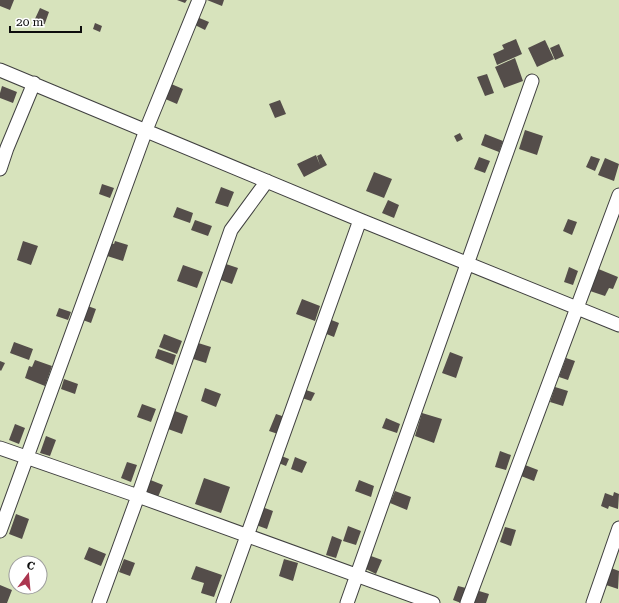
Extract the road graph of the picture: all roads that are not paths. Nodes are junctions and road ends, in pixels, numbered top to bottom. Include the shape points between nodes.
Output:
1 (199, 0) edge
2 (0, 70) edge
3 (532, 81) dead end
4 (34, 83) junction
5 (146, 130) junction
6 (0, 168) edge
7 (267, 181) junction
8 (619, 194) edge
9 (360, 220) junction
10 (468, 262) junction
11 (577, 307) junction
12 (619, 325) edge
13 (0, 448) edge
14 (26, 457) junction
15 (138, 496) junction
16 (619, 528) edge
17 (0, 532) edge
18 (247, 536) junction
19 (357, 575) junction
20 (99, 603) edge
21 (223, 603) edge
22 (347, 603) edge
23 (433, 603) edge
24 (467, 603) edge
25 (593, 603) edge

1 - 5 lane
2 - 4 lane
3 - 10 lane
4 - 5 lane
4 - 6 lane
5 - 7 lane
5 - 14 lane
7 - 9 lane
7 - 15 lane via 231,230
8 - 11 lane
9 - 10 lane
9 - 18 lane
10 - 11 lane
10 - 19 lane
11 - 12 lane
11 - 24 lane
13 - 14 lane
14 - 15 lane
14 - 17 lane
15 - 18 lane
15 - 20 lane
16 - 25 lane
18 - 19 lane
18 - 21 lane
19 - 22 lane
19 - 23 lane

